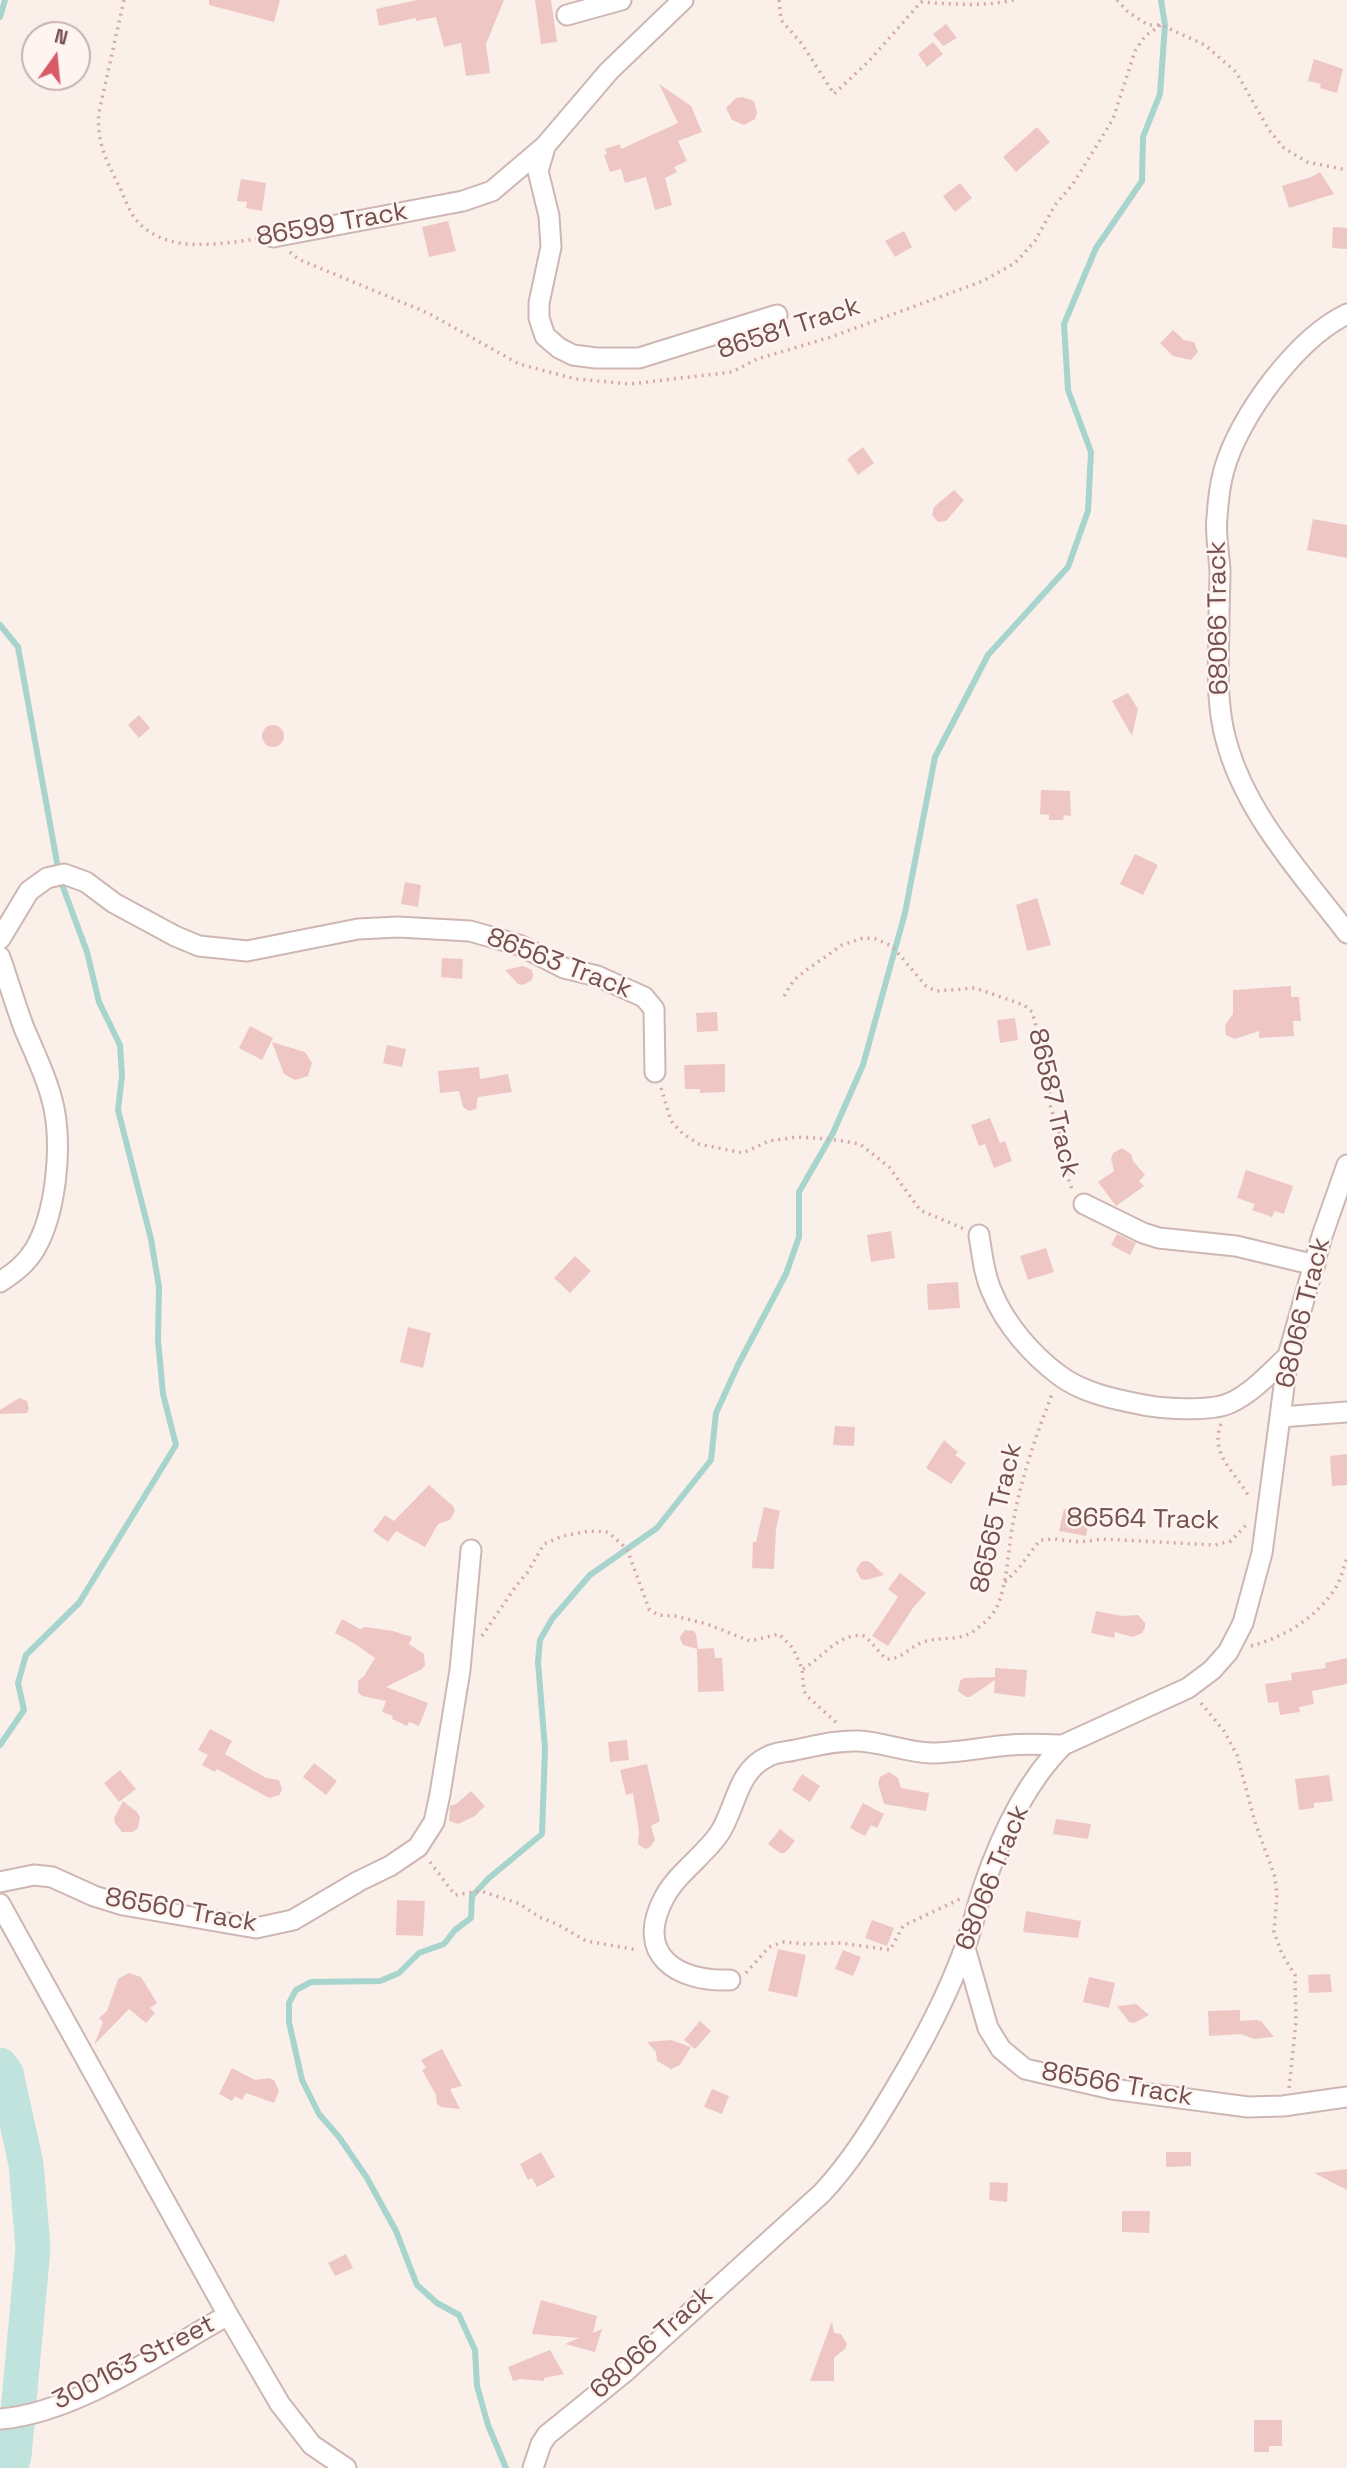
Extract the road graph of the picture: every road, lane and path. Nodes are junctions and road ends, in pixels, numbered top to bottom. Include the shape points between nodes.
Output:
1 (124, 0) edge
2 (621, 0) edge
3 (683, 0) edge
4 (779, 0) edge
5 (1014, 0) edge
6 (1117, 0) edge
7 (566, 15) dead end
8 (1160, 25) junction
9 (545, 146) junction
10 (1347, 170) edge
11 (273, 237) junction
12 (1347, 314) edge
13 (777, 315) dead end
14 (1347, 933) edge
15 (0, 939) edge
16 (0, 957) edge
17 (784, 996) dead end
18 (655, 1072) joint
19 (1347, 1165) edge
20 (1084, 1203) joint
21 (979, 1235) joint
22 (1315, 1265) junction
23 (0, 1282) edge
24 (1288, 1356) junction
25 (1059, 1376) junction
26 (1226, 1405) junction
27 (1347, 1412) edge
28 (1280, 1417) junction
29 (1249, 1507) dead end
30 (1249, 1517) dead end
31 (471, 1550) dead end
32 (1347, 1558) edge
33 (1004, 1583) junction
34 (481, 1639) dead end
35 (1228, 1653) junction
36 (802, 1669) junction
37 (1188, 1688) junction
38 (858, 1741) junction
39 (1063, 1745) junction
40 (418, 1847) junction
41 (0, 1882) edge
42 (983, 1887) junction
43 (0, 1904) edge
44 (965, 1948) junction
45 (657, 1953) junction
46 (730, 1980) joint
47 (1347, 2096) edge
48 (1283, 2106) junction
49 (228, 2315) junction
50 (3, 2419) edge
51 (346, 2468) edge
52 (533, 2468) edge

1 - 11 path, 86599 Track via 97,128 103,153 136,221 173,242 208,246
2 - 7 street
3 - 9 street, 86599 Track via 610,71
4 - 5 path via 781,20 834,94 921,2 964,5
6 - 8 path via 1148,25
8 - 10 path via 1205,45 1236,72 1284,148 1307,162
8 - 11 path, 86581 Track via 1135,51 1113,119 1035,241 1015,264 983,281 732,372 630,384 576,379 519,364 428,313 298,259
9 - 11 street, 86599 Track via 492,191 463,201
9 - 13 street via 538,171 551,247 539,318 545,336 559,348 596,358 639,358
12 - 14 street, 68066 Track via 1292,358 1244,424 1224,469 1216,519 1219,703 1225,739 1247,792 1277,842
15 - 18 street, 86563 Track via 29,891 47,878 64,874 200,946 247,951 358,929 470,931 519,946 564,968 618,983 644,997 654,1009
16 - 23 street via 47,1085 58,1135 46,1226 23,1265
17 - 20 path, 86587 Track via 805,971 842,945 863,938 892,946 926,986 936,991 975,988 1024,1005 1032,1012 1049,1073 1050,1105 1067,1157 1068,1178
18 - 21 path via 671,1121 699,1144 743,1153 769,1141 797,1137 860,1144 889,1167 920,1210
19 - 22 street, 68066 Track
20 - 22 street, 86587 Track via 1159,1238 1236,1246
21 - 25 street via 987,1278 1004,1316
22 - 24 street, 68066 Track
24 - 26 street via 1242,1397
24 - 28 street, 68066 Track
25 - 26 street via 1115,1399 1153,1408
25 - 33 path, 86565 Track via 1023,1479
26 - 29 path, 86564 Track via 1217,1441 1249,1497
27 - 28 street
28 - 35 street, 68066 Track via 1262,1553 1246,1615
30 - 33 path, 86564 Track via 1231,1541 1215,1545 1040,1541
31 - 40 street via 460,1670 440,1794 434,1822
32 - 35 path via 1337,1587 1312,1616 1274,1640
33 - 36 path, 86565 Track via 998,1605 973,1633 923,1642 895,1660 886,1659 865,1636 855,1635 843,1638
34 - 36 path via 544,1544 589,1531 608,1532 627,1549 649,1609 658,1615 707,1623 750,1641 779,1634 793,1648
35 - 37 street, 68066 Track
36 - 38 path via 808,1697
37 - 39 street, 68066 Track
37 - 48 path via 1231,1742 1275,1877 1274,1932 1295,1975 1296,1995 1292,2076
38 - 39 street via 928,1753
38 - 45 street via 769,1756 747,1772 725,1824 663,1899 655,1931
39 - 42 street, 68066 Track via 1038,1773
40 - 41 street, 86560 Track via 293,1920 256,1928 123,1905 52,1877 34,1875
40 - 45 path via 455,1895 481,1891 520,1904 586,1941
42 - 44 street, 68066 Track
42 - 46 path via 903,1926 891,1950 784,1942 769,1947 743,1976
43 - 49 street
44 - 48 street, 86566 Track via 988,2028 1001,2049 1025,2069 1112,2089 1248,2107
44 - 52 street, 68066 Track via 922,2044 838,2175 625,2371 547,2435
45 - 46 street via 682,1974
47 - 48 street, 86566 Track
49 - 50 street, 300163 Street via 69,2401
49 - 51 street via 280,2404 312,2445

